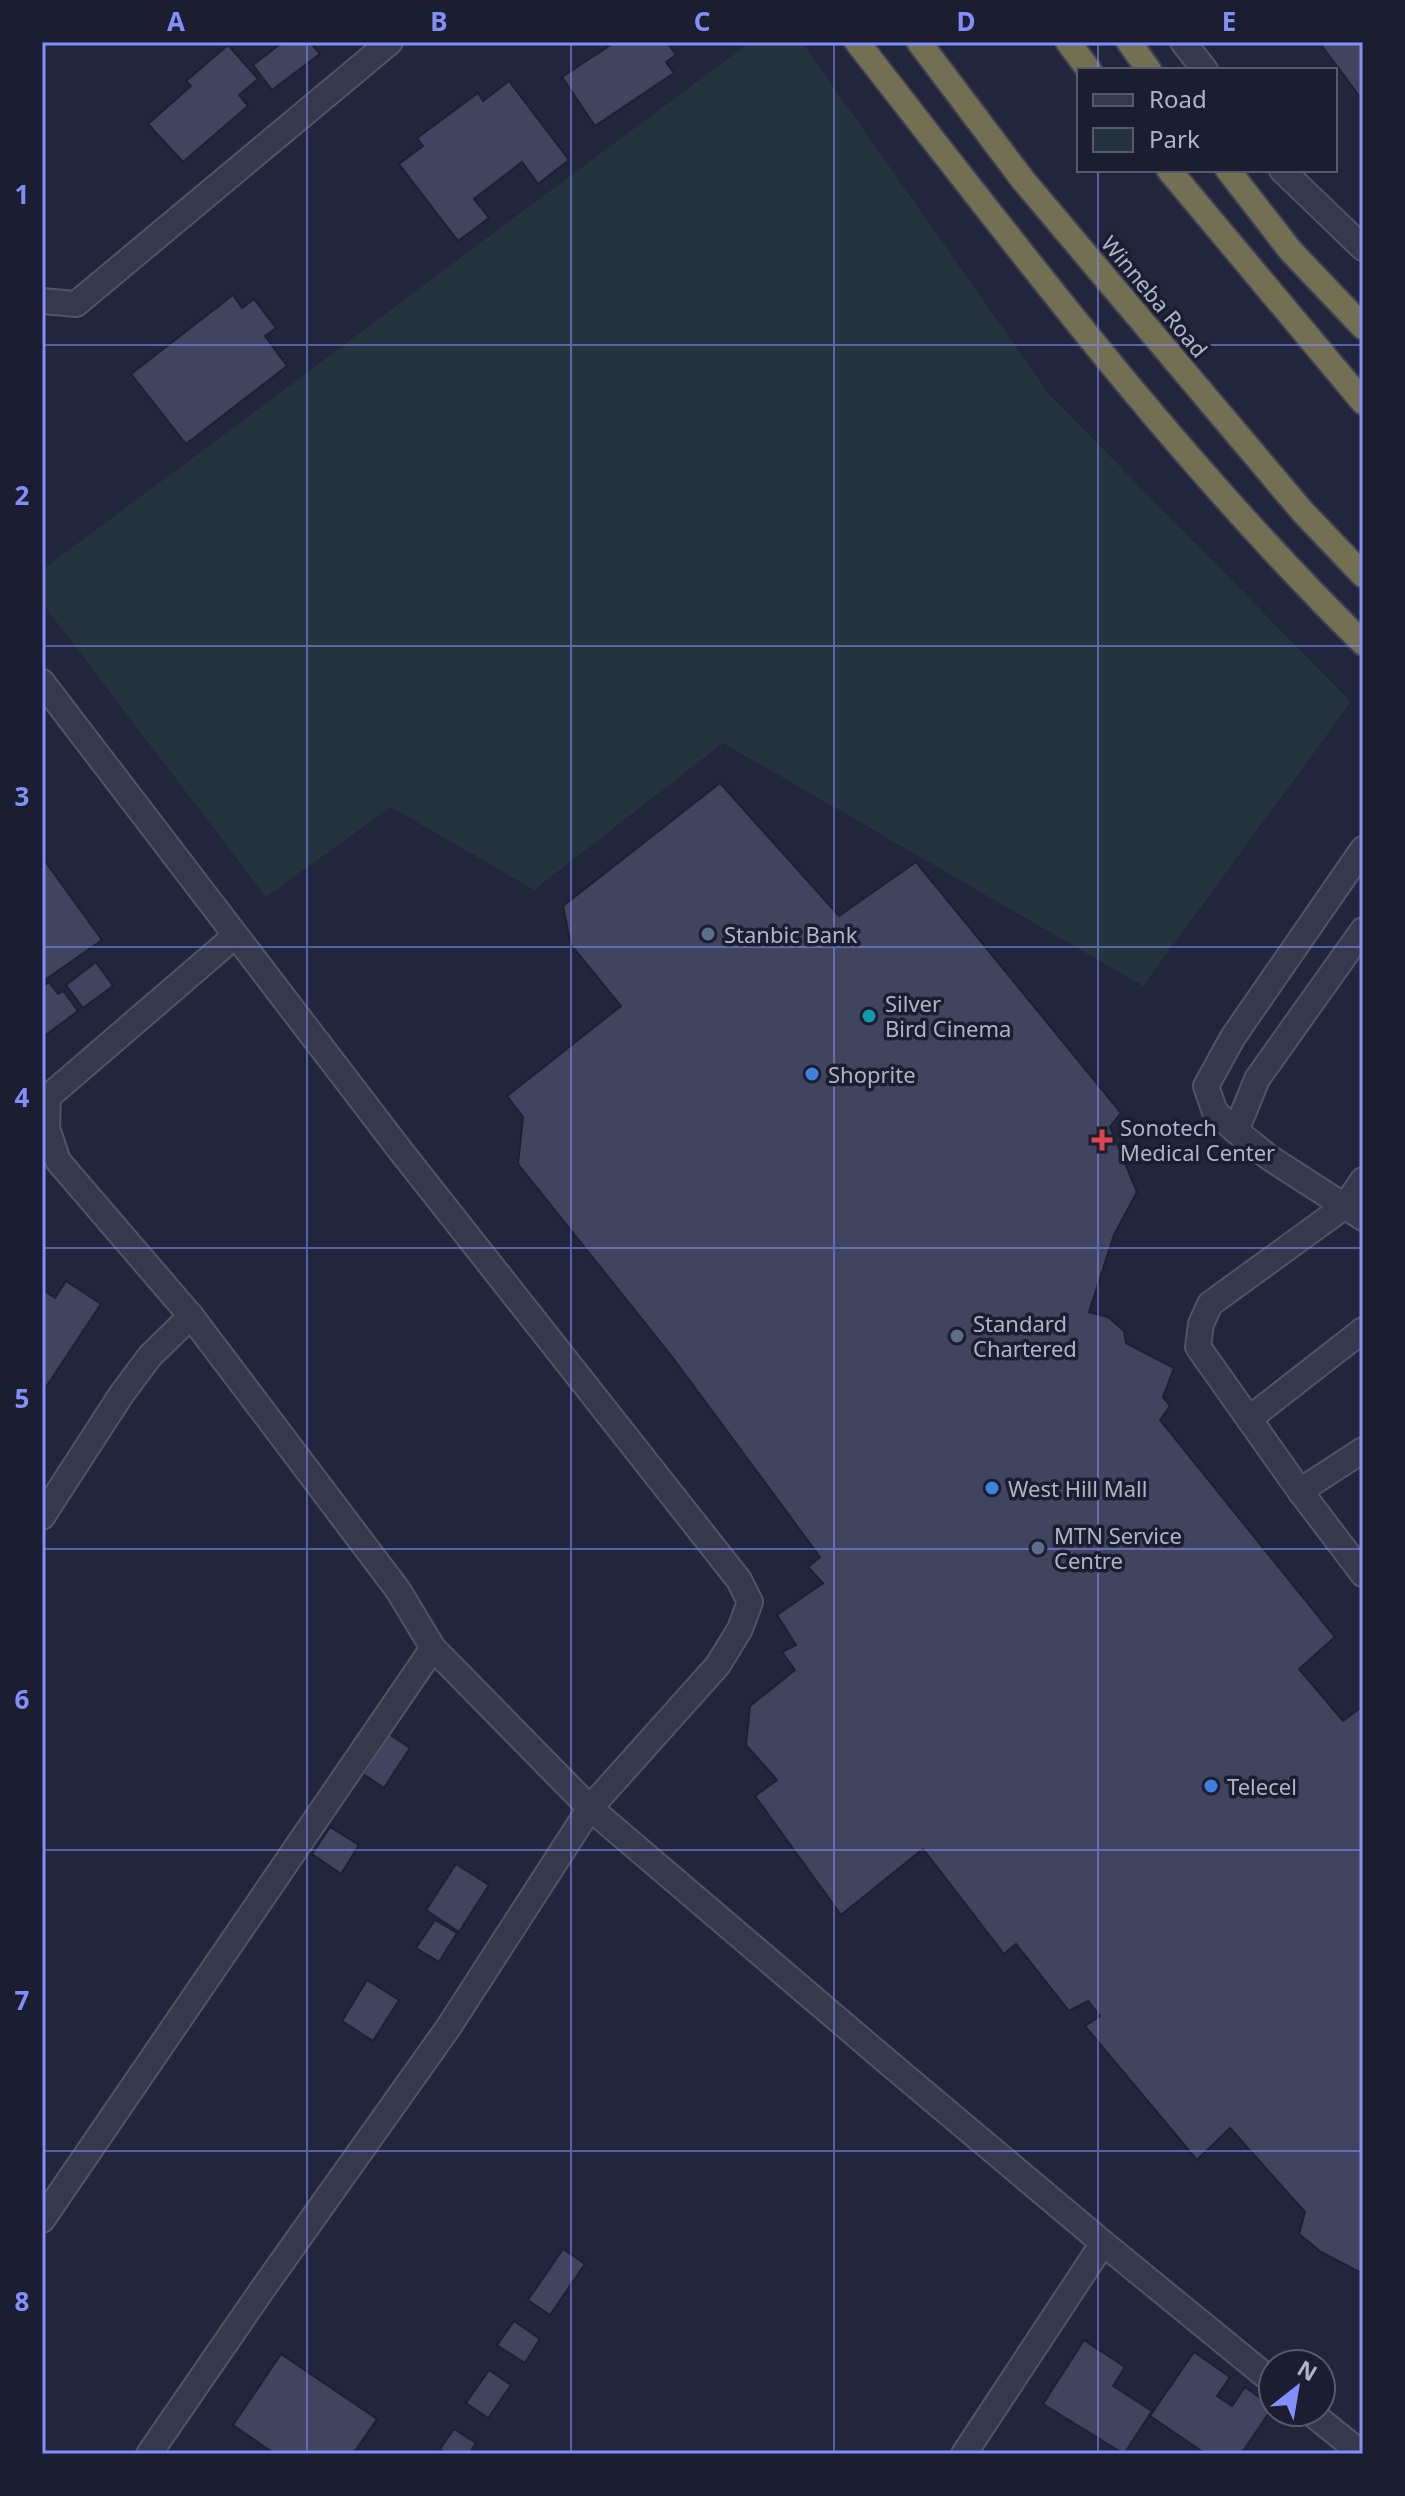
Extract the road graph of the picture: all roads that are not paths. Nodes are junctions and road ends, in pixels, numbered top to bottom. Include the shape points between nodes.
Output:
1 (390, 42) edge
2 (857, 42) edge
3 (919, 42) edge
4 (1068, 42) edge
5 (1129, 42) edge
6 (1184, 42) edge
7 (1088, 68) edge
8 (1148, 68) edge
9 (1204, 68) edge
10 (1171, 172) edge
11 (1230, 172) edge
12 (1284, 172) edge
13 (1363, 248) edge
14 (42, 301) edge
15 (1363, 327) edge
16 (1363, 402) edge
17 (1363, 575) edge
18 (1363, 643) edge
19 (42, 682) edge
20 (1363, 849) edge
21 (1363, 930) edge
22 (235, 936) junction
23 (1236, 1131) junction
24 (1363, 1180) edge
25 (1354, 1212) edge
26 (191, 1316) junction
27 (1363, 1330) edge
28 (1249, 1419) junction
29 (1363, 1450) edge
30 (1300, 1491) junction
31 (42, 1517) edge
32 (1363, 1574) edge
33 (433, 1648) junction
34 (590, 1808) junction
35 (42, 2220) edge
36 (1103, 2243) junction
37 (1257, 2369) edge
38 (1330, 2428) edge
39 (149, 2454) edge
40 (964, 2454) edge
41 (1362, 2454) edge

1 - 14 street via 76,304
2 - 18 highway via 1062,306 1236,512
3 - 17 highway, Winneba Road via 1023,180 1302,511
4 - 7 highway
5 - 8 highway
6 - 9 street
10 - 16 highway
11 - 15 highway via 1290,250
12 - 13 street
19 - 22 street
20 - 23 street via 1233,1037 1206,1086 1215,1112
21 - 23 street via 1257,1079
22 - 26 street via 48,1097 47,1128 58,1161
22 - 34 street via 739,1580 750,1602 718,1665
23 - 25 street
24 - 25 street
25 - 28 street via 1210,1304 1198,1347
26 - 31 street via 143,1365
26 - 33 street via 398,1590
27 - 28 street
28 - 30 street
29 - 30 street
30 - 32 street
33 - 34 street
33 - 35 street
34 - 36 street
34 - 39 street via 448,2028
36 - 37 street
36 - 40 street
38 - 41 street

